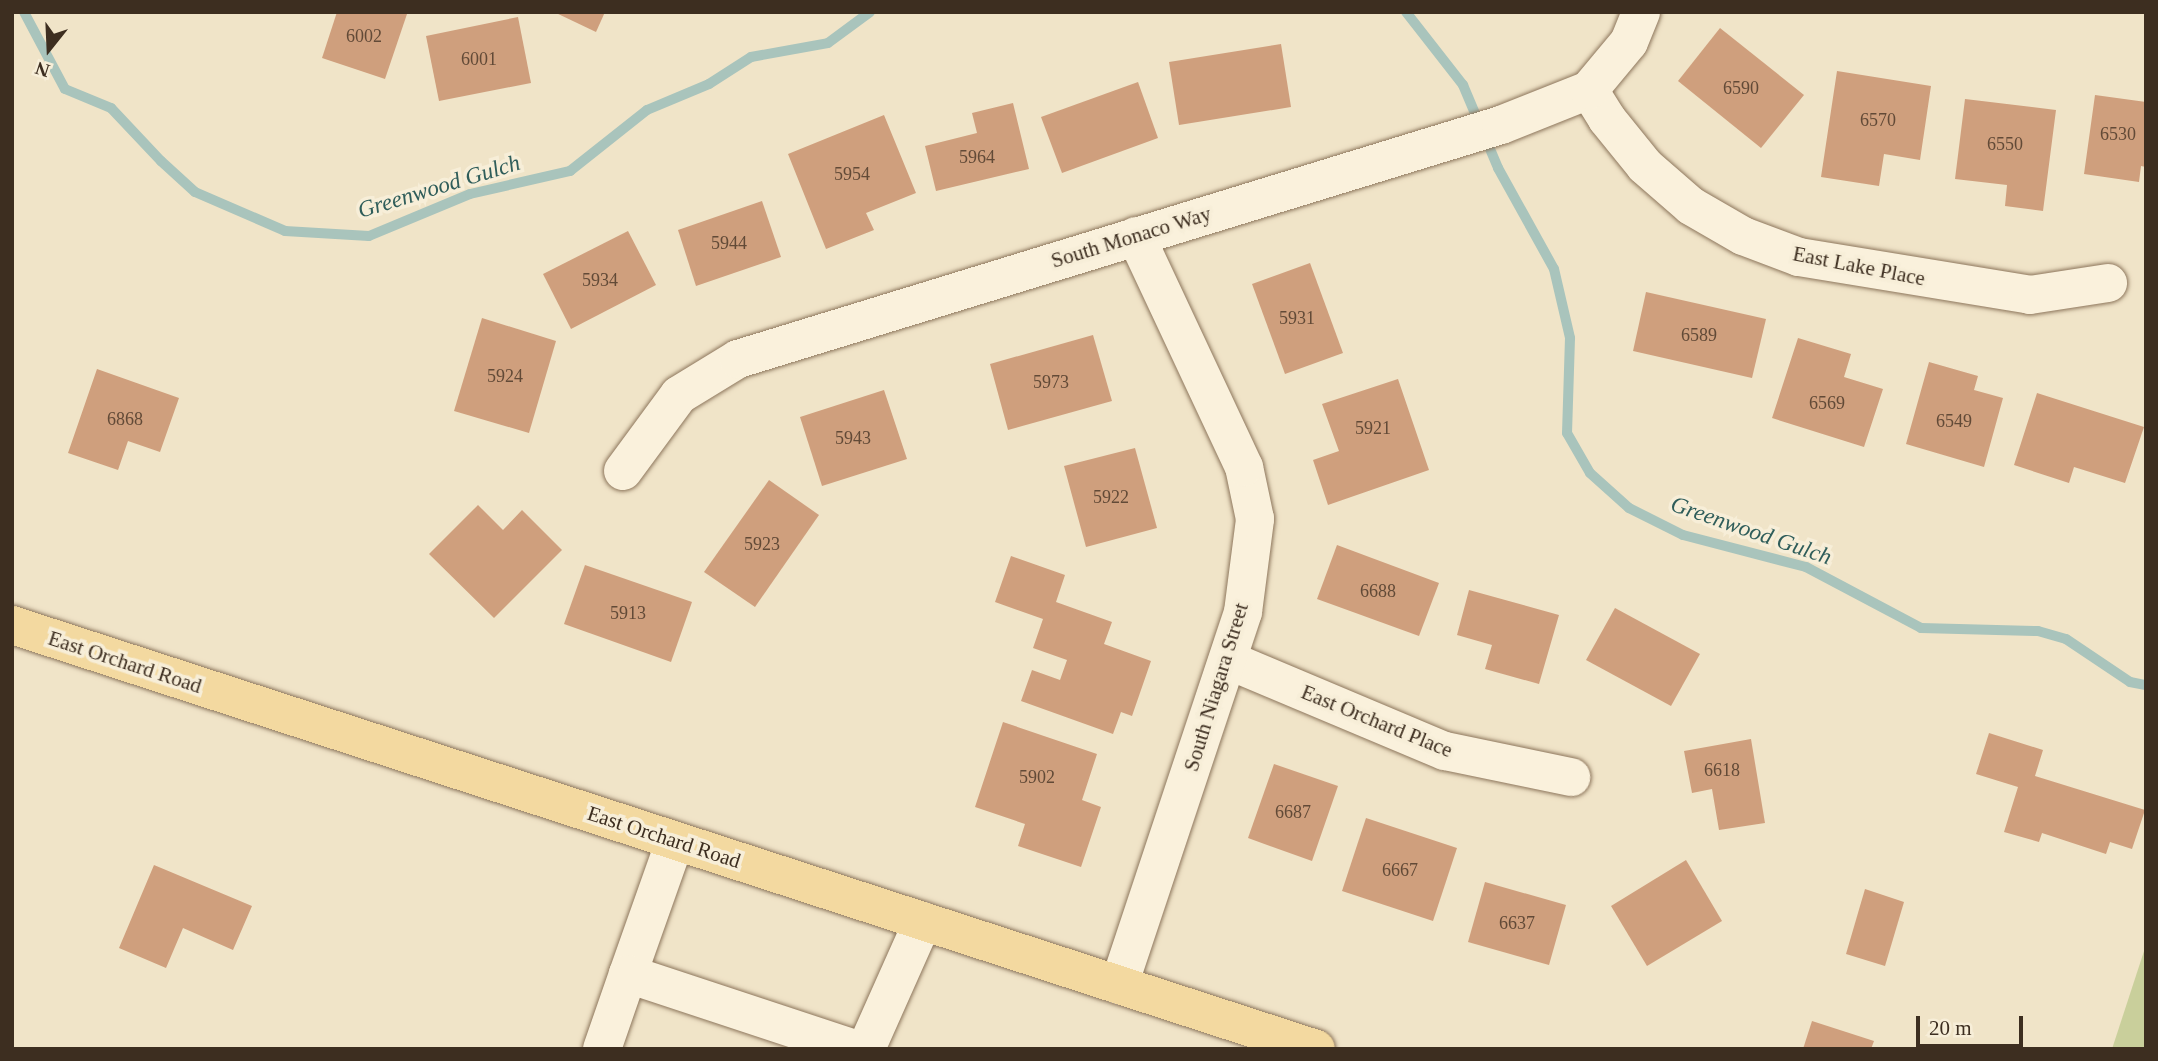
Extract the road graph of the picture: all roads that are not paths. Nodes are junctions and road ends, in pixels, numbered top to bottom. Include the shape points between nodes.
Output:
1 (1641, 12) edge
2 (1588, 90) junction
3 (1136, 236) junction
4 (2108, 283) dead end
5 (622, 471) dead end
6 (12, 625) edge
7 (1228, 660) junction
8 (1571, 777) dead end
9 (676, 841) junction
10 (923, 921) junction
11 (628, 974) junction
12 (1119, 985) junction
13 (602, 1049) edge
14 (855, 1049) edge
15 (866, 1049) edge
16 (1316, 1049) edge

1 - 2 street, South Monaco Way via 1629,42
2 - 3 street, South Monaco Way via 1501,125
2 - 4 street, East Lake Place via 1645,166 1691,206 1743,236 1799,257 2030,295
3 - 5 street, South Monaco Way via 738,359 678,395
3 - 7 street, South Niagara Street via 1244,467 1255,519 1243,612
6 - 9 main road, East Orchard Road
7 - 8 street, East Orchard Place via 1445,751
7 - 12 street, South Niagara Street
9 - 10 main road, East Orchard Road
9 - 11 street
10 - 12 main road, East Orchard Road
10 - 15 street
11 - 13 street
11 - 14 street
12 - 16 main road, East Orchard Road

